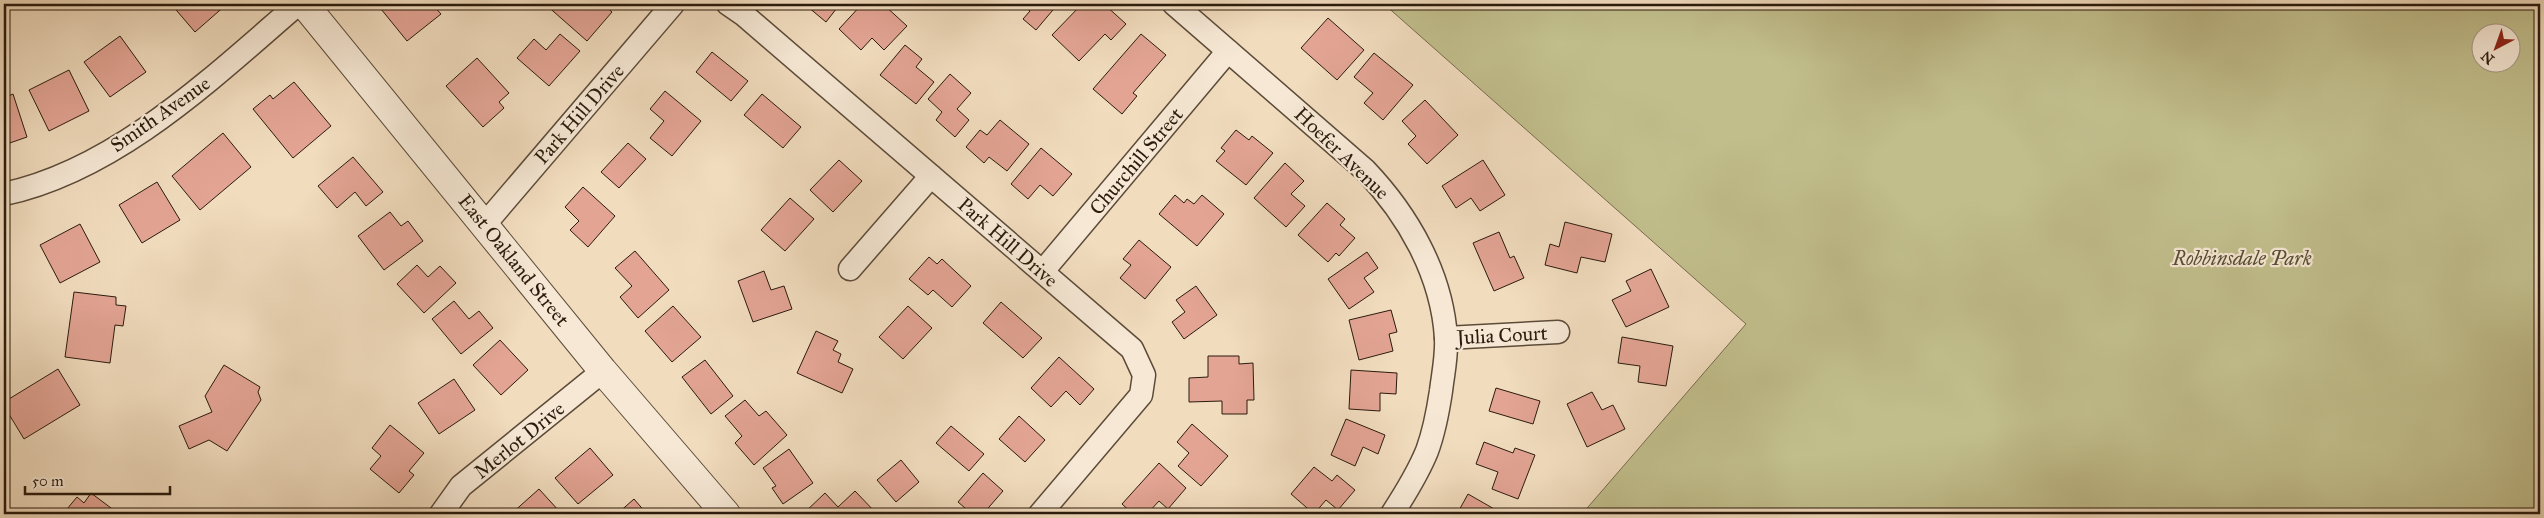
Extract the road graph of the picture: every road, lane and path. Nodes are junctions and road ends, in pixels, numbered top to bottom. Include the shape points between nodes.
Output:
1 (298, 4) edge
2 (304, 4) edge
3 (674, 4) edge
4 (728, 4) edge
5 (1174, 4) edge
6 (1228, 51) junction
7 (931, 176) junction
8 (4, 194) edge
9 (485, 224) junction
10 (850, 270) dead end
11 (1043, 272) junction
12 (1558, 332) dead end
13 (1446, 338) junction
14 (603, 371) junction
15 (441, 514) edge
16 (726, 514) edge
17 (1040, 514) edge
18 (1392, 514) edge

1 - 8 street, Smith Avenue via 187,99 149,126 75,171 30,189
2 - 9 street, East Oakland Street
3 - 9 street, Park Hill Drive
4 - 7 street, Park Hill Drive via 744,14
5 - 6 street, Hoefer Avenue
6 - 11 street, Churchill Street
6 - 13 street, Hoefer Avenue via 1389,195 1428,263 1439,298
7 - 10 street
7 - 11 street, Park Hill Drive
9 - 14 street, East Oakland Street
11 - 17 street, Park Hill Drive via 1132,350 1144,376 1141,396 1130,411
12 - 13 street, Julia Court
13 - 18 street, Hoefer Avenue via 1444,373 1427,450
14 - 15 street, Merlot Drive via 461,486
14 - 16 street, East Oakland Street

